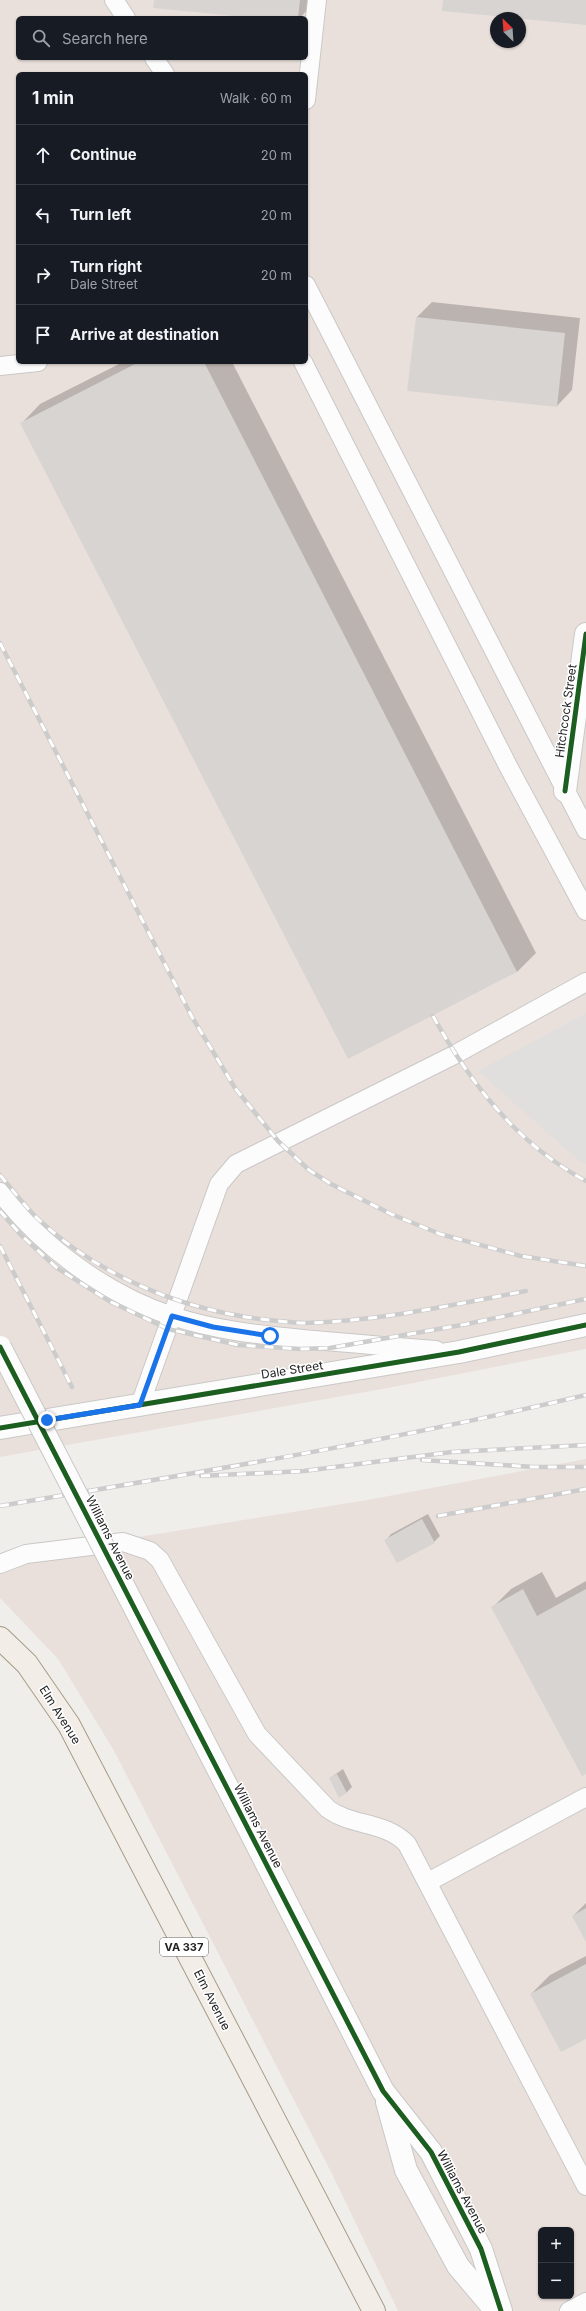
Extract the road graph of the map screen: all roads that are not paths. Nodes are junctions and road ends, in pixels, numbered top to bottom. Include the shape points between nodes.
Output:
1 (114, 0) edge
2 (317, 0) edge
3 (125, 16) edge
4 (155, 60) edge
5 (164, 72) edge
6 (308, 82) edge
7 (308, 288) edge
8 (19, 364) edge
9 (304, 364) edge
10 (0, 366) edge
11 (586, 634) edge
12 (565, 791) junction
13 (586, 830) edge
14 (586, 911) edge
15 (586, 982) edge
16 (0, 1192) edge
17 (172, 1316) junction
18 (586, 1325) edge
19 (0, 1347) edge
20 (459, 1352) junction
21 (140, 1405) junction
22 (0, 1428) edge
23 (0, 1564) edge
24 (0, 1638) edge
25 (586, 1797) edge
26 (428, 1882) junction
27 (383, 2091) junction
28 (586, 2186) edge
29 (586, 2302) edge
30 (374, 2311) edge
31 (496, 2311) edge
32 (501, 2311) edge
33 (569, 2311) edge

1 - 3 lane
2 - 6 lane
4 - 5 lane
7 - 12 lane
8 - 10 lane
9 - 14 lane via 508,766
11 - 12 street, Hitchcock Street
12 - 13 lane
15 - 17 lane via 454,1055 236,1164 219,1184
16 - 17 lane via 17,1214 74,1264 131,1299
17 - 20 lane via 213,1327 270,1336
17 - 21 lane
18 - 20 street, Dale Street
19 - 27 street, Williams Avenue, bridge
20 - 21 street, Dale Street
21 - 22 street, Dale Street
23 - 26 lane via 26,1554 123,1542 150,1551 168,1572 257,1734 328,1809 338,1816 393,1832 401,1838
24 - 30 main road, Elm Avenue / VA 337 via 27,1664 69,1725
25 - 26 lane
26 - 28 lane
27 - 31 street, Williams Avenue via 406,2170 458,2266
27 - 32 street, Williams Avenue via 431,2152 481,2249
29 - 33 lane

